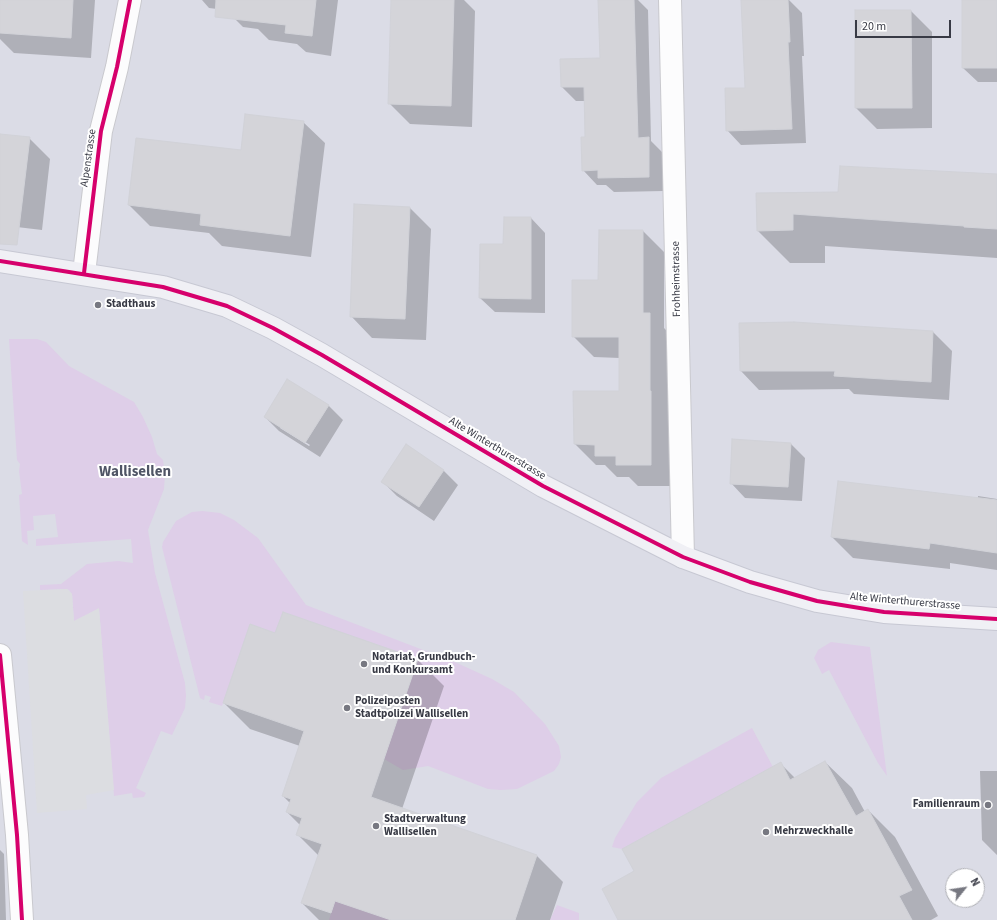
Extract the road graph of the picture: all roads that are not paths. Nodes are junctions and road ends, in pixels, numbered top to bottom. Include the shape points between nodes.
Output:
1 (130, 0) edge
2 (670, 0) edge
3 (0, 261) edge
4 (84, 274) junction
5 (684, 557) junction
6 (997, 619) edge
7 (0, 655) edge
8 (22, 920) edge

1 - 4 street, Alpenstrasse via 117,67 100,131
2 - 5 street, Frohheimstrasse
3 - 4 main road, Alte Winterthurerstrasse
4 - 5 main road, Alte Winterthurerstrasse via 163,287 227,306 322,355 543,486
5 - 6 main road, Alte Winterthurerstrasse via 750,582 818,602 884,612
7 - 8 street via 17,835

